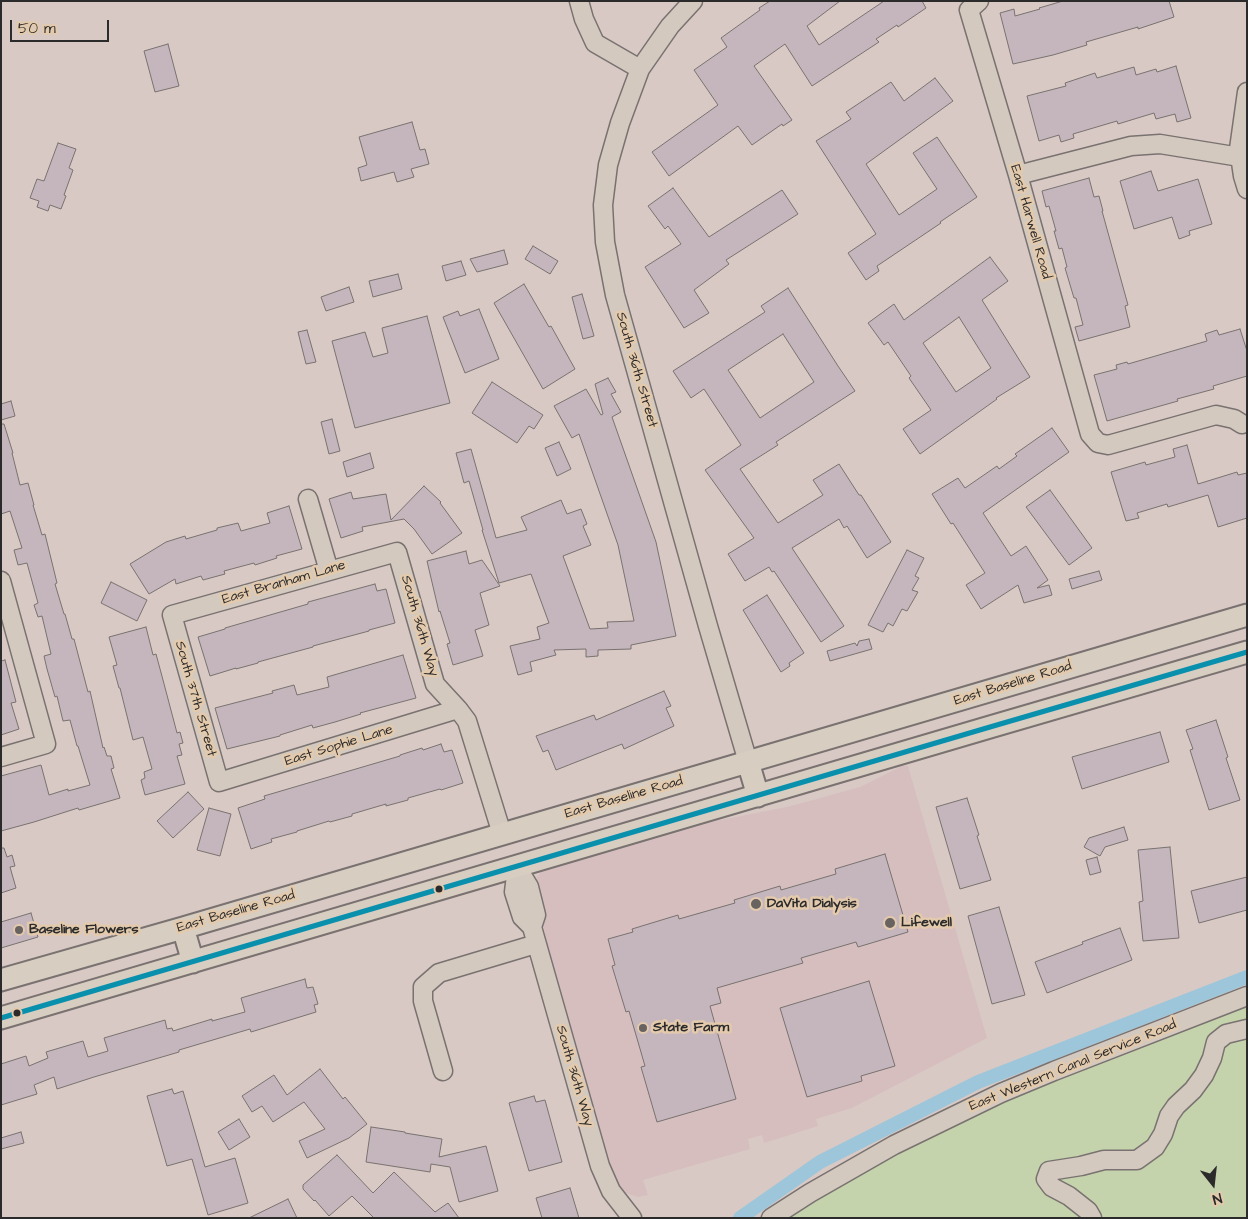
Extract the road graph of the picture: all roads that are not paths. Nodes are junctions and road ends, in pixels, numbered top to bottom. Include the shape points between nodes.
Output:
1 (579, 1) edge
2 (693, 1) edge
3 (979, 1) edge
4 (640, 69) junction
5 (1247, 92) edge
6 (1240, 158) junction
7 (1018, 175) junction
8 (1247, 189) edge
9 (1242, 424) dead end
10 (308, 499) dead end
11 (397, 552) joint
12 (329, 571) junction
13 (1, 581) edge
14 (172, 615) joint
15 (1247, 615) edge
16 (1247, 652) edge
17 (980, 694) junction
18 (458, 709) junction
19 (990, 727) junction
20 (1, 757) edge
21 (748, 762) junction
22 (219, 782) joint
23 (758, 796) junction
24 (502, 834) junction
25 (517, 866) junction
26 (183, 928) junction
27 (534, 936) junction
28 (193, 962) junction
29 (7, 980) edge
30 (1247, 996) edge
31 (1, 1018) edge
32 (1247, 1029) edge
33 (443, 1071) dead end
34 (632, 1218) edge
35 (772, 1218) edge
36 (1092, 1218) edge

1 - 4 street via 595,43
2 - 4 street, South 36th Street via 670,26
3 - 7 street, East Harwell Road via 970,10
4 - 21 street, South 36th Street via 608,165 603,205 605,242 615,295
5 - 6 street
6 - 7 street via 1160,144 1131,146
6 - 8 street
7 - 9 street, East Harwell Road via 1090,434 1098,443 1108,445 1216,415
10 - 12 street
11 - 12 street, East Branham Lane
11 - 18 street, South 36th Way via 435,684
12 - 14 street, East Branham Lane
13 - 20 street via 46,744
14 - 22 street, South 37th Street
15 - 17 main road, East Baseline Road
16 - 19 main road
17 - 19 main road
17 - 21 main road, East Baseline Road
18 - 22 street, East Sophie Lane
18 - 24 street, South 36th Way via 468,721
19 - 23 main road
21 - 23 main road
21 - 24 main road, East Baseline Road
23 - 25 main road
24 - 25 main road
24 - 26 main road, East Baseline Road
25 - 27 street, South 36th Way via 529,886 536,914
25 - 28 main road
26 - 28 main road
26 - 29 main road, East Baseline Road
27 - 33 street via 439,973 423,987 423,1001
27 - 34 street, South 36th Way via 600,1166 612,1191
28 - 31 main road
30 - 35 street, East Western Canal Service Road via 1001,1093 894,1145
32 - 36 street via 1226,1034 1216,1042 1204,1075 1169,1116 1164,1134 1155,1147 1138,1160 1104,1160 1049,1171 1046,1179 1052,1187 1069,1196

